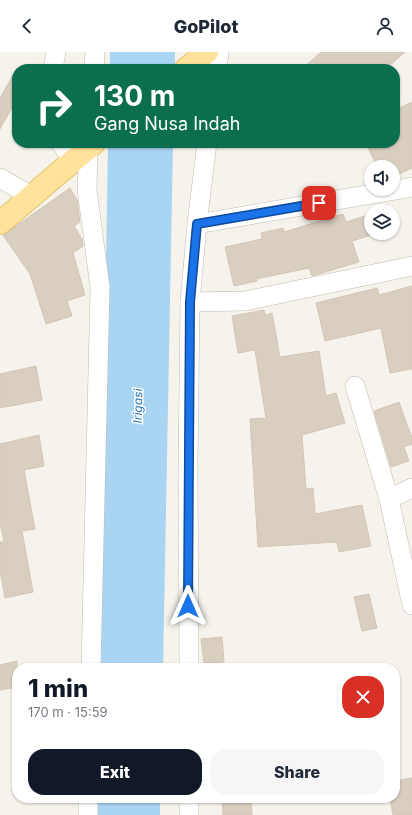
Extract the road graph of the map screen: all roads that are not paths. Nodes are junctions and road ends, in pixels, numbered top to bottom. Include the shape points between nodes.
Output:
1 (56, 52) edge
2 (95, 52) edge
3 (207, 52) edge
4 (219, 52) edge
5 (54, 64) edge
6 (94, 64) edge
7 (192, 64) edge
8 (218, 64) edge
9 (87, 148) edge
10 (206, 148) edge
11 (0, 178) edge
12 (412, 188) edge
13 (31, 196) junction
14 (0, 223) edge
15 (197, 224) junction
16 (412, 266) edge
17 (190, 302) junction
18 (356, 386) dead end
19 (412, 488) edge
20 (390, 499) junction
21 (412, 605) edge
22 (91, 663) edge
23 (189, 663) edge
24 (88, 803) edge
25 (189, 803) edge
26 (88, 815) edge
27 (189, 815) edge

1 - 5 street
2 - 6 street
3 - 7 main road
4 - 8 street
9 - 13 main road
9 - 22 street via 87,190 100,287
10 - 15 street
11 - 13 street
12 - 15 street
13 - 14 main road
15 - 17 street
16 - 17 street via 245,301
17 - 23 street
18 - 20 street
19 - 20 street
20 - 21 street
24 - 26 street
25 - 27 street

